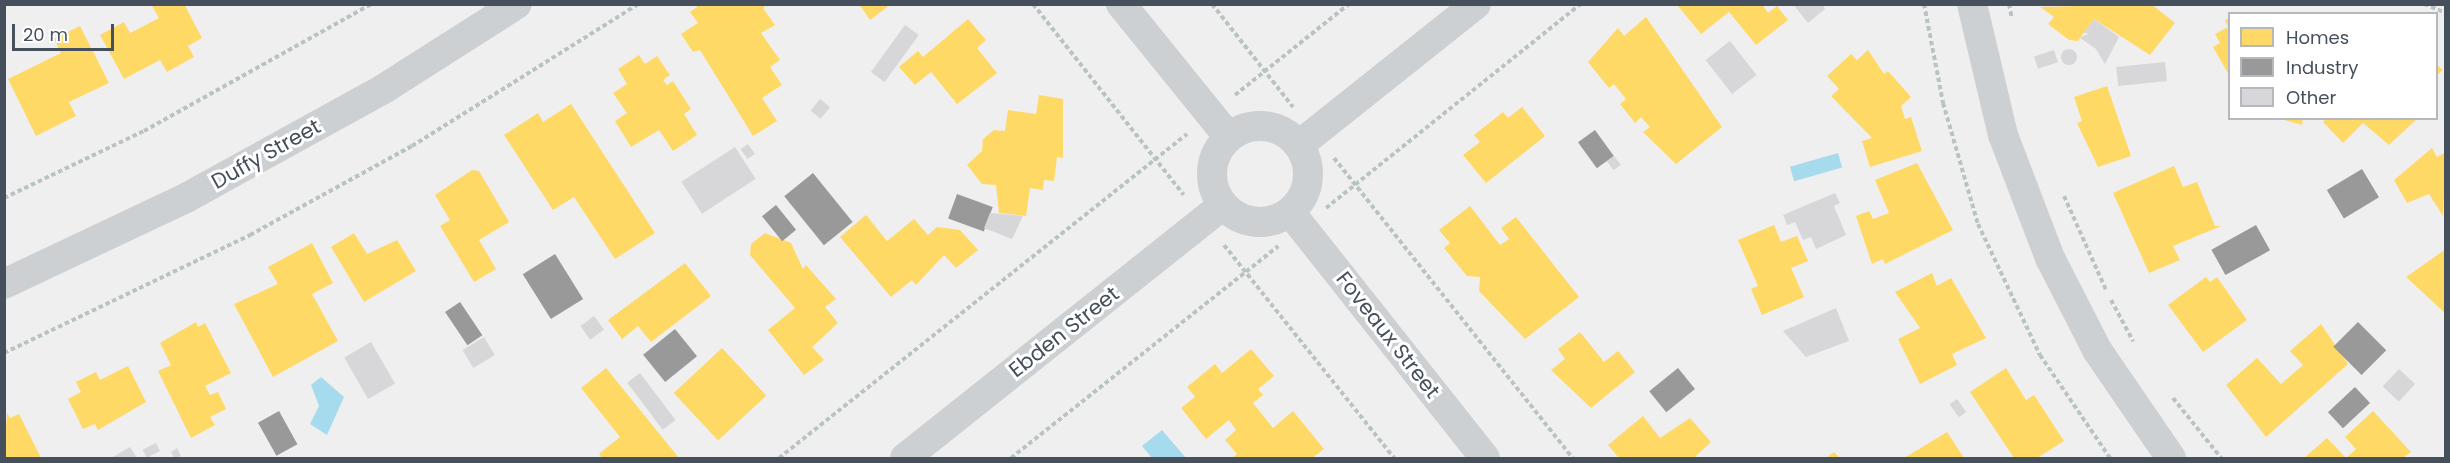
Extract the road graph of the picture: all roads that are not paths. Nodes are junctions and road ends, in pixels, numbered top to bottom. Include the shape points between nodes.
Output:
1 (517, 4) edge
2 (1121, 4) edge
3 (1476, 4) edge
4 (1972, 4) edge
5 (1228, 136) junction
6 (1299, 145) junction
7 (1223, 205) junction
8 (1290, 212) junction
9 (4, 284) edge
10 (905, 459) edge
11 (1485, 459) edge
12 (2172, 459) edge

1 - 9 street, Duffy Street via 385,88 196,192
2 - 5 street
3 - 6 street
4 - 12 street via 2003,135 2050,258 2097,350
5 - 6 street via 1250,127 1274,127
5 - 7 street via 1212,162 1211,177
6 - 8 street via 1306,158 1306,188
7 - 8 street via 1255,222
7 - 10 street, Ebden Street
8 - 11 street, Foveaux Street

